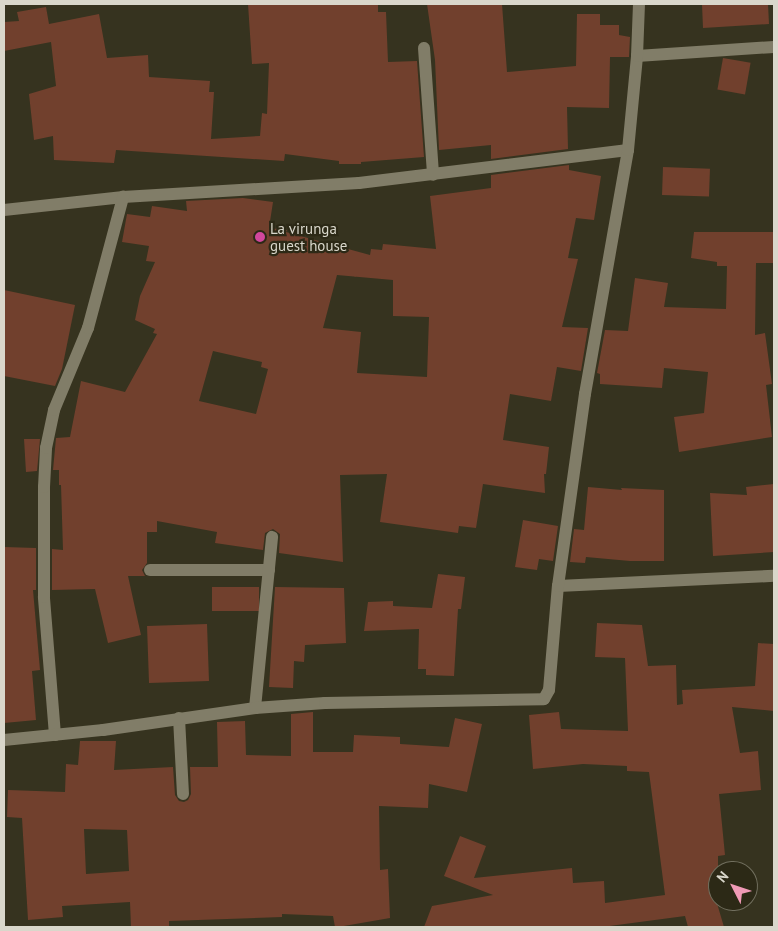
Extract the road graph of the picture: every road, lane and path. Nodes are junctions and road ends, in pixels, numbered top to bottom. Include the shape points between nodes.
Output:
1 (639, 4) edge
2 (774, 47) edge
3 (424, 48) dead end
4 (638, 56) junction
5 (628, 150) junction
6 (433, 175) junction
7 (123, 197) junction
8 (4, 210) edge
9 (272, 537) dead end
10 (150, 570) dead end
11 (269, 570) junction
12 (774, 576) edge
13 (558, 586) junction
14 (255, 708) junction
15 (179, 718) junction
16 (55, 735) junction
17 (4, 740) edge
18 (182, 794) dead end

1 - 4 street
2 - 4 street
3 - 6 street
4 - 5 street
5 - 6 street
5 - 13 street via 585,394
6 - 7 street via 359,183
7 - 8 street
7 - 16 street via 88,328 54,410 46,448 44,597
9 - 11 street
10 - 11 street
11 - 14 street
12 - 13 street
13 - 14 street via 549,690 544,699 325,703
14 - 15 street
15 - 16 street
15 - 18 street
16 - 17 street

